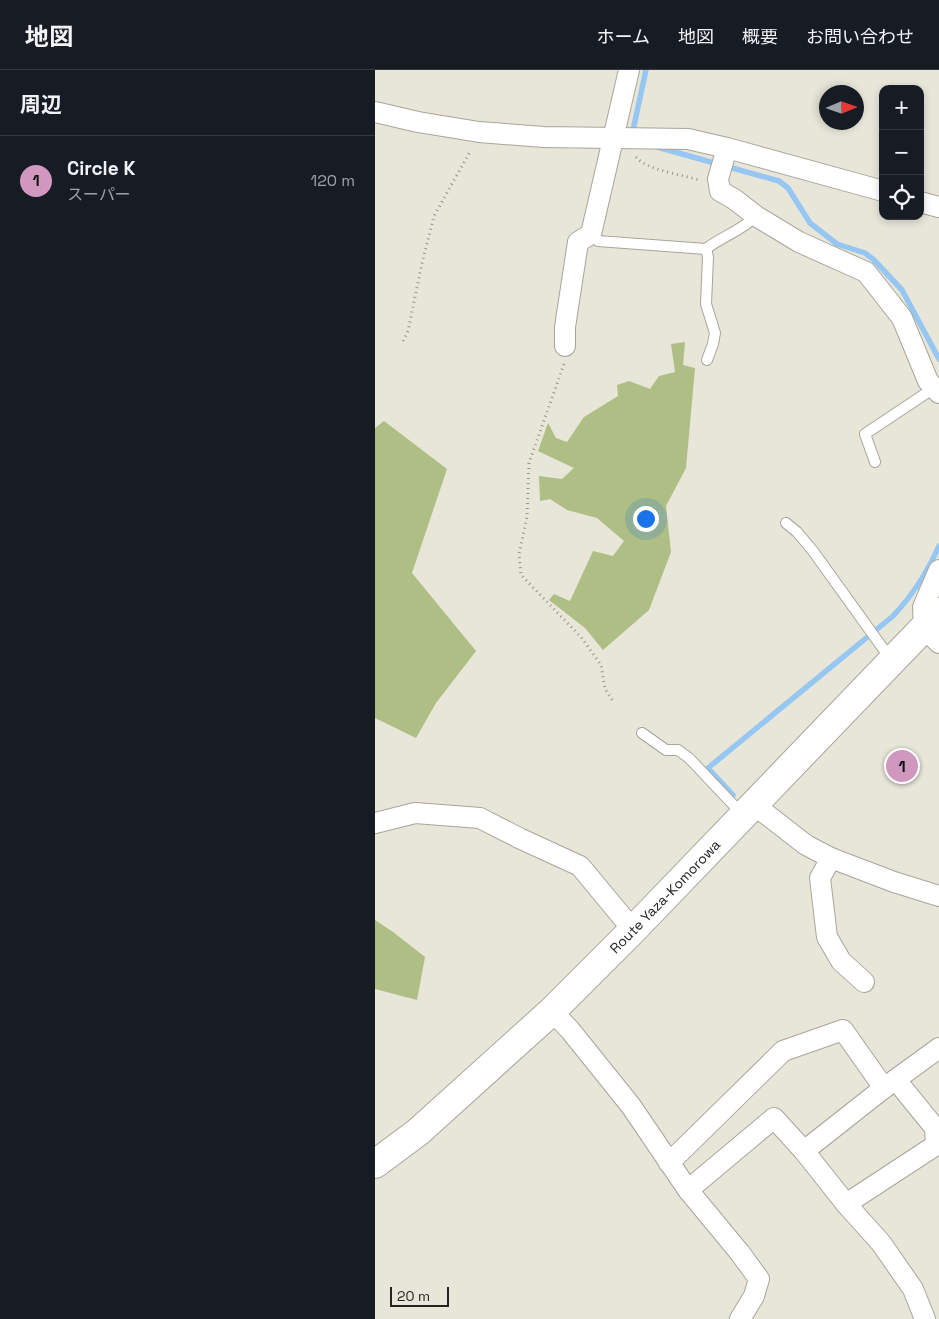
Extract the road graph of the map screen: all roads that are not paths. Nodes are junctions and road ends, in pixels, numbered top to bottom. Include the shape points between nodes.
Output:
1 (629, 70) edge
2 (375, 112) edge
3 (613, 138) junction
4 (727, 148) junction
5 (879, 190) edge
6 (924, 203) edge
7 (939, 207) edge
8 (756, 216) junction
9 (591, 234) junction
10 (706, 249) junction
11 (565, 346) road end
12 (707, 360) dead end
13 (937, 391) edge
14 (875, 462) dead end
15 (786, 523) dead end
16 (939, 570) edge
17 (934, 628) edge
18 (892, 661) junction
19 (642, 733) dead end
20 (747, 809) junction
21 (375, 822) edge
22 (831, 858) junction
23 (939, 896) edge
24 (633, 930) junction
25 (864, 982) dead end
26 (552, 1011) junction
27 (939, 1048) edge
28 (890, 1084) junction
29 (804, 1151) junction
30 (669, 1162) junction
31 (375, 1164) edge
32 (688, 1190) junction
33 (847, 1204) junction
34 (739, 1319) edge
35 (925, 1319) edge

1 - 3 street
2 - 3 street via 475,131
3 - 4 street via 688,139
3 - 9 street
4 - 5 street
4 - 8 street via 718,179 720,191
6 - 7 street
8 - 10 lane via 745,227
8 - 13 street via 799,242 866,272 902,318 927,381
9 - 10 lane via 598,241
9 - 11 street via 578,242
10 - 12 lane via 706,304 715,333
13 - 14 lane via 865,434
15 - 18 lane via 813,551
16 - 17 street via 923,607
17 - 18 main road, Route Yaza-Komorowa
18 - 20 main road, Route Yaza-Komorowa
19 - 20 lane via 667,750 678,750
20 - 22 street
20 - 24 main road, Route Yaza-Komorowa
21 - 24 street via 415,813 480,818 580,866
22 - 23 street
22 - 25 street via 820,878 827,937 841,962
24 - 26 main road, Route Yaza-Komorowa
26 - 30 street via 631,1106
26 - 31 main road, Route Yaza-Komorowa via 418,1132
27 - 28 street
28 - 29 street
28 - 30 street via 843,1030 783,1051
28 - 33 street via 935,1128 937,1145
29 - 32 street via 774,1118
29 - 33 street
30 - 32 street
32 - 34 street via 759,1279 754,1296
33 - 35 street via 881,1243 913,1289

